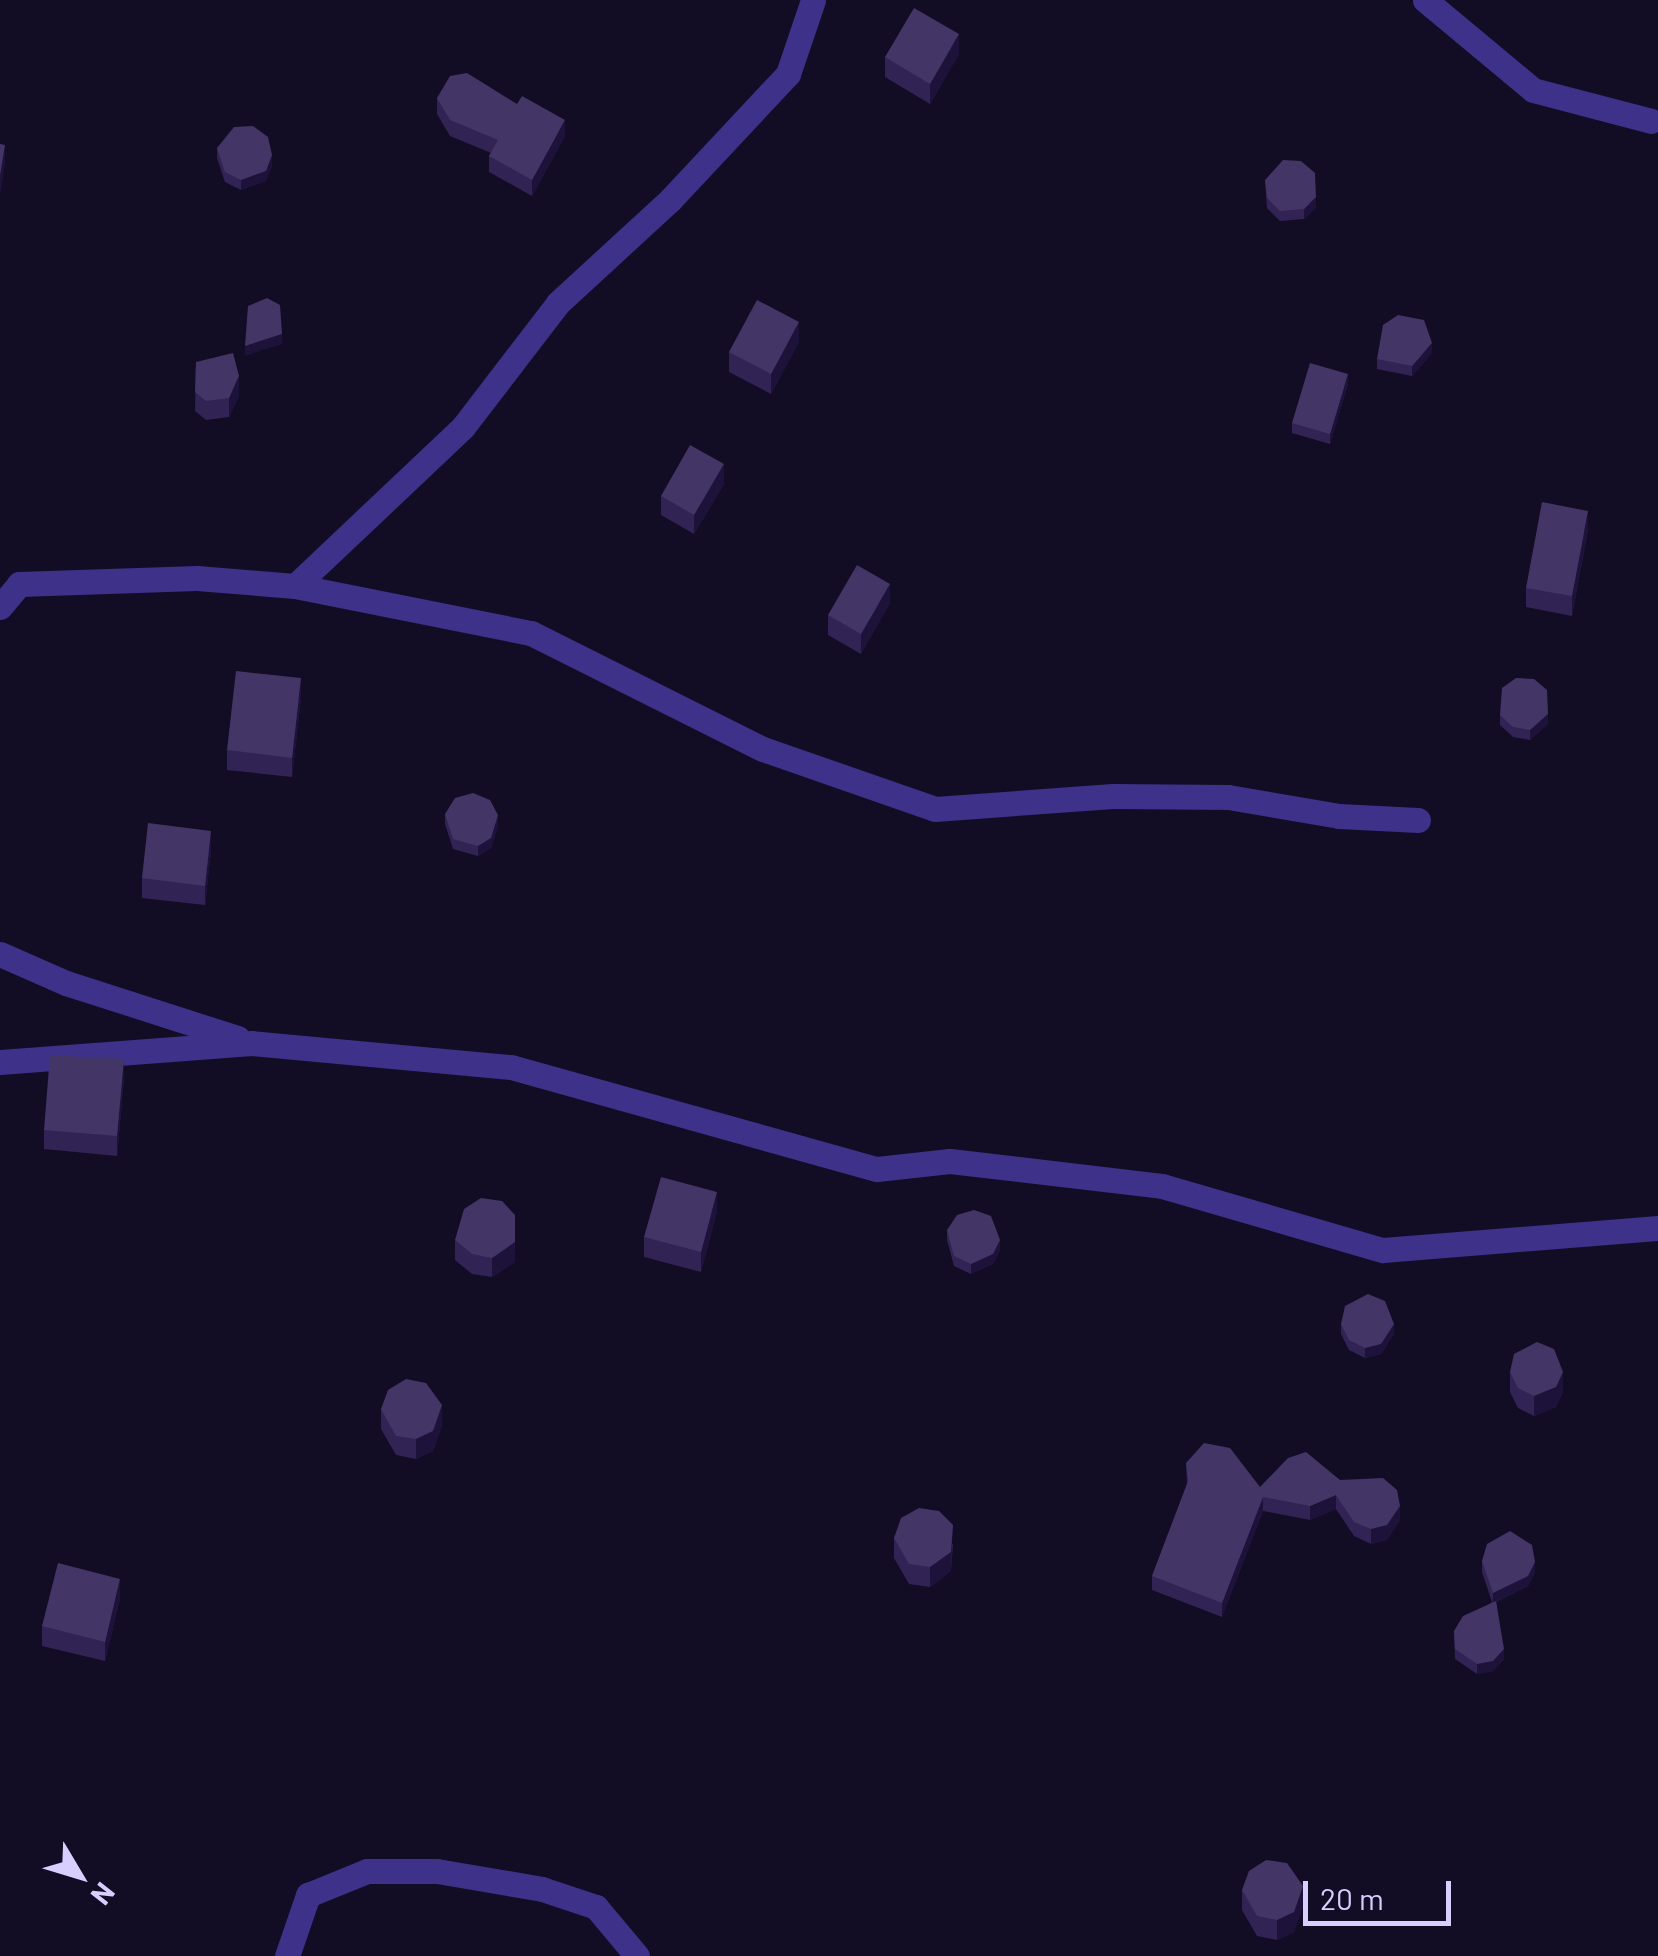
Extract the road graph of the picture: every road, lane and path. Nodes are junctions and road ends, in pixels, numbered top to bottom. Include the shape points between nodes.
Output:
1 (813, 0) edge
2 (1425, 0) edge
3 (1651, 121) dead end
4 (296, 586) junction
5 (0, 607) edge
6 (1418, 820) dead end
7 (0, 954) edge
8 (251, 1043) junction
9 (0, 1062) edge
10 (1658, 1228) edge
11 (287, 1956) edge
12 (636, 1956) edge

1 - 4 street via 788,74 670,200 558,303 463,426
2 - 3 street via 1534,90
4 - 5 street via 197,578 19,584
4 - 6 street via 530,633 763,749 935,808 1112,796 1228,797 1339,816
7 - 8 street via 66,983
8 - 9 street
8 - 10 street via 511,1067 877,1169 950,1161 1162,1186 1382,1250
11 - 12 street via 308,1895 367,1871 437,1871 542,1889 596,1907

